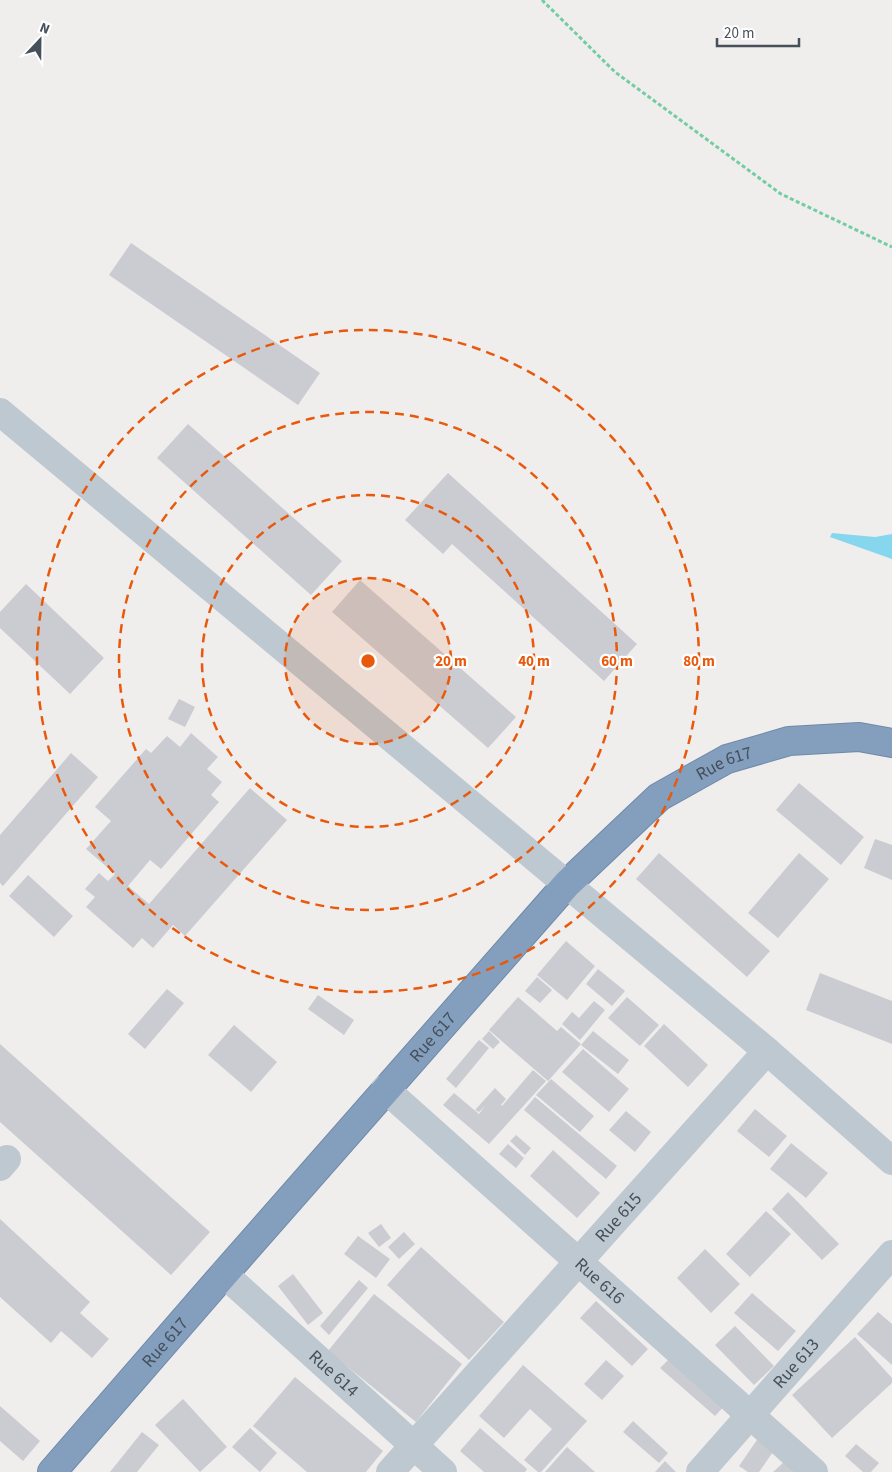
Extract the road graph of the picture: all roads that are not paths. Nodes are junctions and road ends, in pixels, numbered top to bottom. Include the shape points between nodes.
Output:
1 (0, 412) edge
2 (892, 743) edge
3 (566, 884) junction
4 (767, 1051) junction
5 (385, 1090) junction
6 (892, 1161) edge
7 (892, 1254) edge
8 (578, 1261) junction
9 (224, 1274) junction
10 (750, 1415) junction
11 (413, 1446) junction
12 (58, 1470) edge
13 (390, 1472) edge
14 (443, 1472) edge
15 (700, 1472) edge
16 (814, 1472) edge

1 - 3 street
2 - 3 highway, Rue 617 via 859,738 789,741 727,759 659,797
3 - 4 street
3 - 5 highway, Rue 617
4 - 6 street
4 - 8 street, Rue 615
5 - 8 street, Rue 616
5 - 9 highway, Rue 617
7 - 10 street, Rue 613
8 - 10 street, Rue 616
8 - 11 street, Rue 615
9 - 11 street, Rue 614
9 - 12 highway, Rue 617
10 - 15 street, Rue 613
10 - 16 street, Rue 616
11 - 13 street, Rue 615
11 - 14 street, Rue 614

